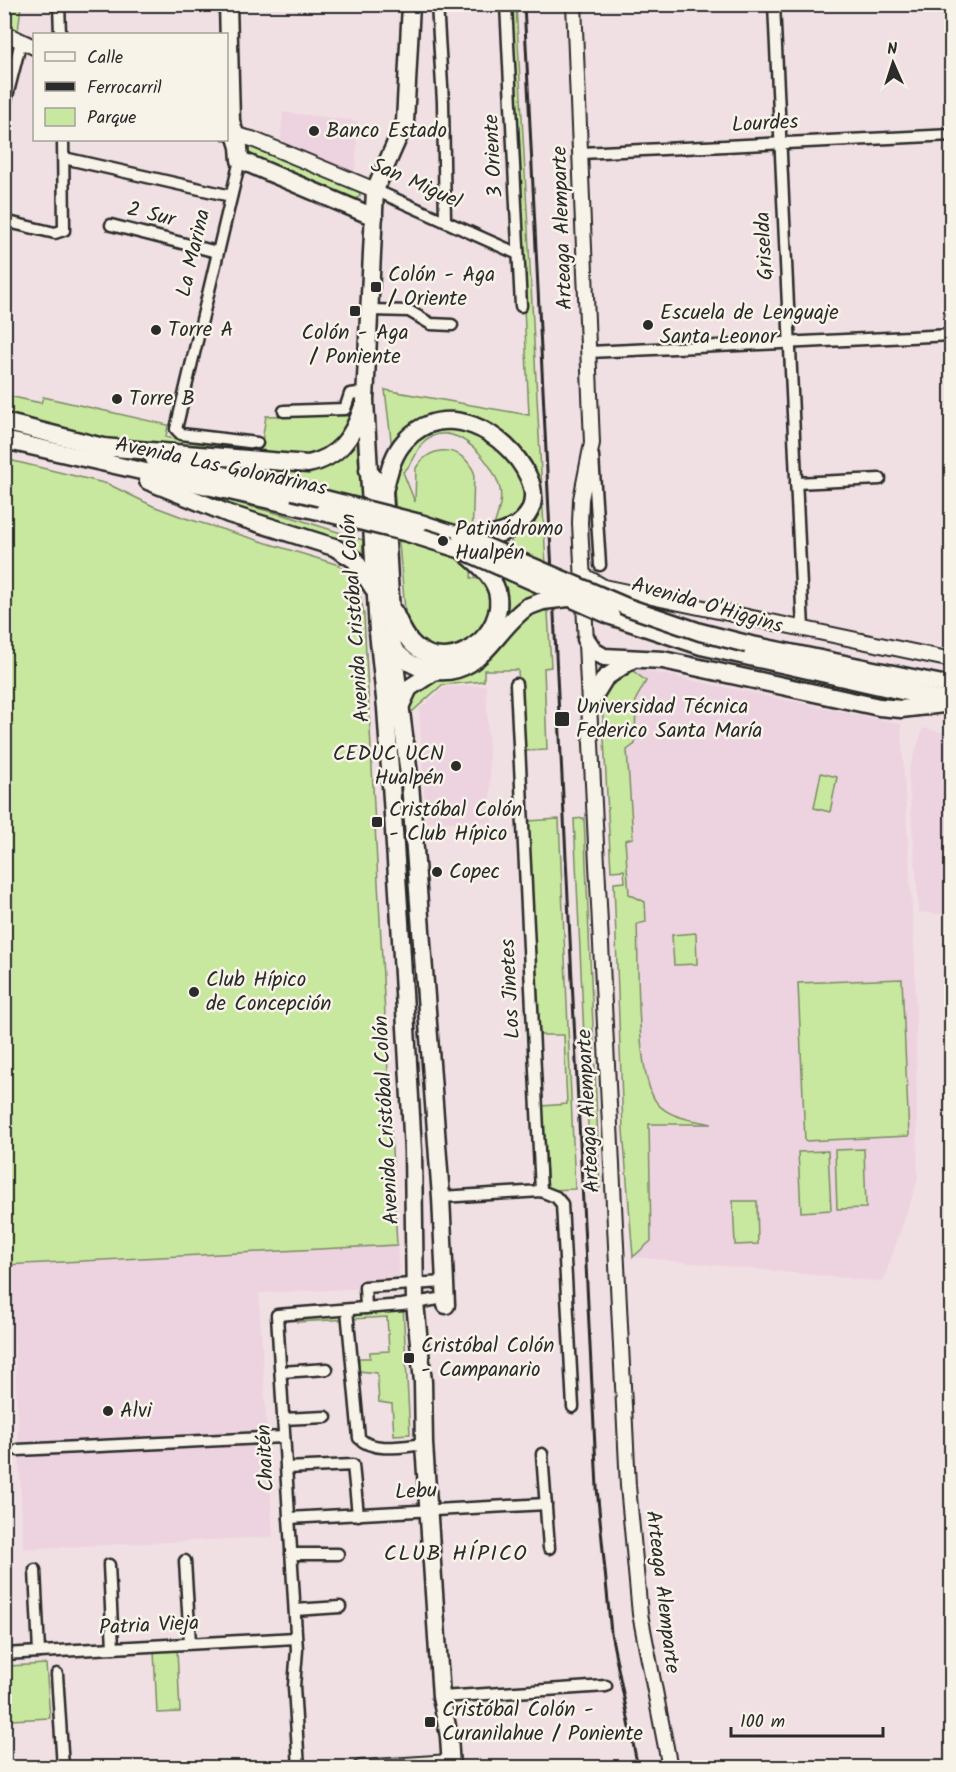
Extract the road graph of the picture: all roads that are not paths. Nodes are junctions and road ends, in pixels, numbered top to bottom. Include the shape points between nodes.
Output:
1 (59, 4) edge
2 (228, 4) edge
3 (411, 4) edge
4 (437, 4) edge
5 (506, 4) edge
6 (574, 4) edge
7 (774, 4) edge
8 (4, 33) edge
9 (60, 33) edge
10 (21, 41) junction
11 (33, 47) edge
12 (5, 104) edge
13 (230, 134) edge
14 (951, 135) edge
15 (63, 141) edge
16 (780, 143) junction
17 (581, 153) junction
18 (64, 158) junction
19 (240, 160) junction
20 (375, 190) junction
21 (231, 196) junction
22 (374, 217) junction
23 (4, 221) edge
24 (445, 221) junction
25 (111, 225) dead end
26 (217, 252) junction
27 (518, 254) junction
28 (521, 306) dead end
29 (370, 310) junction
30 (452, 325) dead end
31 (951, 335) edge
32 (789, 343) junction
33 (589, 352) junction
34 (366, 396) junction
35 (284, 411) dead end
36 (4, 423) edge
37 (4, 440) edge
38 (257, 443) dead end
39 (102, 447) junction
40 (592, 450) junction
41 (120, 468) junction
42 (368, 470) junction
43 (880, 479) dead end
44 (796, 483) junction
45 (384, 491) junction
46 (293, 498) junction
47 (461, 543) junction
48 (600, 565) dead end
49 (583, 575) junction
50 (383, 596) junction
51 (572, 598) junction
52 (377, 619) junction
53 (803, 629) junction
54 (586, 639) junction
55 (393, 648) junction
56 (748, 650) junction
57 (633, 659) junction
58 (951, 660) edge
59 (435, 671) junction
60 (516, 684) dead end
61 (951, 686) edge
62 (951, 703) edge
63 (590, 704) junction
64 (401, 705) junction
65 (541, 1191) junction
66 (441, 1197) junction
67 (416, 1285) junction
68 (445, 1295) junction
69 (415, 1303) junction
70 (366, 1308) junction
71 (347, 1310) junction
72 (327, 1370) dead end
73 (280, 1372) junction
74 (573, 1407) dead end
75 (326, 1417) dead end
76 (283, 1419) junction
77 (285, 1437) junction
78 (424, 1444) junction
79 (18, 1450) dead end
80 (542, 1454) dead end
81 (286, 1468) junction
82 (546, 1504) junction
83 (429, 1512) junction
84 (358, 1515) junction
85 (289, 1518) junction
86 (549, 1548) dead end
87 (291, 1554) junction
88 (338, 1554) dead end
89 (185, 1561) dead end
90 (109, 1565) dead end
91 (35, 1570) dead end
92 (340, 1607) dead end
93 (295, 1610) junction
94 (296, 1638) junction
95 (190, 1643) junction
96 (114, 1648) junction
97 (39, 1652) junction
98 (4, 1654) edge
99 (57, 1674) dead end
100 (606, 1686) dead end
101 (441, 1697) junction
102 (451, 1765) edge
103 (63, 1767) edge
104 (299, 1767) edge
105 (360, 1767) edge
106 (670, 1767) edge

1 - 9 street
2 - 13 main road, La Marina
3 - 20 main road, Avenida Cristóbal Colón via 405,122
4 - 24 street
5 - 27 street, 3 Oriente
6 - 17 main road, Arteaga Alemparte
7 - 16 street, Griselda
8 - 10 main road
10 - 11 main road
10 - 12 street
13 - 19 main road, La Marina via 240,147
13 - 20 main road, San Miguel
14 - 16 street, Lourdes
15 - 18 street
16 - 17 street, Lourdes
16 - 32 street, Griselda
17 - 33 main road, Arteaga Alemparte
18 - 21 street, 2 Sur
18 - 23 street via 62,232 55,234
19 - 21 street, La Marina
19 - 22 main road
20 - 22 main road, Avenida Cristóbal Colón
20 - 24 street, San Miguel
21 - 26 street, La Marina
22 - 29 main road, Avenida Cristóbal Colón
24 - 27 street, San Miguel
25 - 26 street, 2 Sur
26 - 38 street, La Marina via 176,429 181,434
27 - 28 street, 3 Oriente
29 - 30 street via 409,311 431,324
29 - 34 main road, Avenida Cristóbal Colón
31 - 32 street
32 - 33 street
32 - 44 street, Griselda
33 - 40 main road, Arteaga Alemparte
34 - 35 street via 350,394 345,409
34 - 39 main road via 357,423 343,446 326,459 308,464
34 - 42 main road, Avenida Cristóbal Colón
36 - 39 main road, Avenida Las Golondrinas
37 - 41 main road, Avenida Las Golondrinas
39 - 46 main road, Avenida Las Golondrinas
40 - 48 street, Arteaga Alemparte
40 - 49 main road, Arteaga Alemparte via 580,511
41 - 46 main road, Avenida Las Golondrinas
41 - 50 main road via 203,505 334,547 355,560
42 - 45 main road, Avenida Cristóbal Colón
42 - 50 main road, Avenida Cristóbal Colón
43 - 44 street
44 - 53 street, Griselda
45 - 47 main road via 394,457 416,430 439,422 472,423 498,439 529,478 531,505 514,529
45 - 50 main road, Avenida Cristóbal Colón
46 - 47 main road, Avenida Las Golondrinas, bridge via 378,511
47 - 50 main road via 486,572 496,591 497,613 492,626 473,648 451,657 428,654 411,642
47 - 51 main road, Avenida O'Higgins, bridge
47 - 56 main road, Avenida O'Higgins, bridge
49 - 53 main road, Avenida O'Higgins via 604,587
49 - 54 main road, Arteaga Alemparte
50 - 52 main road, Avenida Cristóbal Colón
50 - 55 main road, Avenida Cristóbal Colón
51 - 56 main road, Avenida O'Higgins, bridge via 652,631
51 - 59 main road, bridge via 527,607 475,662 456,670
52 - 55 main road
52 - 67 main road, Avenida Cristóbal Colón via 402,956
53 - 58 main road, Avenida O'Higgins
54 - 57 main road via 601,656
54 - 63 main road, Arteaga Alemparte
55 - 59 main road via 411,663
55 - 64 main road, Avenida Cristóbal Colón
56 - 61 main road, Avenida O'Higgins
56 - 62 main road, Avenida O'Higgins
57 - 62 main road via 663,660 879,707 901,709
57 - 63 main road via 605,678
59 - 64 main road via 409,688
60 - 65 street, Los Jinetes
63 - 106 main road, Arteaga Alemparte via 631,1521 640,1614
64 - 66 main road, Avenida Cristóbal Colón
65 - 66 street
65 - 74 street via 556,1197 563,1210
66 - 68 main road, Avenida Cristóbal Colón
67 - 68 street
67 - 69 main road, Avenida Cristóbal Colón
67 - 70 street via 364,1287
68 - 69 street, Chaitén
69 - 70 street, Chaitén
69 - 78 main road, Avenida Cristóbal Colón
70 - 71 street, Chaitén
71 - 73 street, Chaitén via 277,1315
71 - 78 street via 359,1438 366,1445 380,1447
72 - 73 street
73 - 76 street, Chaitén
75 - 76 street
76 - 77 street, Chaitén
77 - 79 street
77 - 81 street, Chaitén
78 - 83 main road, Avenida Cristóbal Colón
80 - 82 street
81 - 84 street via 353,1465
81 - 85 street, Chaitén
82 - 83 street, Lebu
82 - 86 street
83 - 84 street, Lebu
83 - 101 main road, Avenida Cristóbal Colón
84 - 85 street, Lebu
85 - 87 street, Chaitén
87 - 88 street
87 - 93 street, Chaitén
89 - 95 street
90 - 96 street
91 - 97 street
92 - 93 street
93 - 94 street, Chaitén
94 - 95 street, Patria Vieja
94 - 104 street, Chaitén via 294,1686
95 - 96 street, Patria Vieja
96 - 97 street, Patria Vieja
97 - 98 street, Patria Vieja
99 - 103 street
100 - 101 street
101 - 102 main road, Avenida Cristóbal Colón
102 - 105 main road

